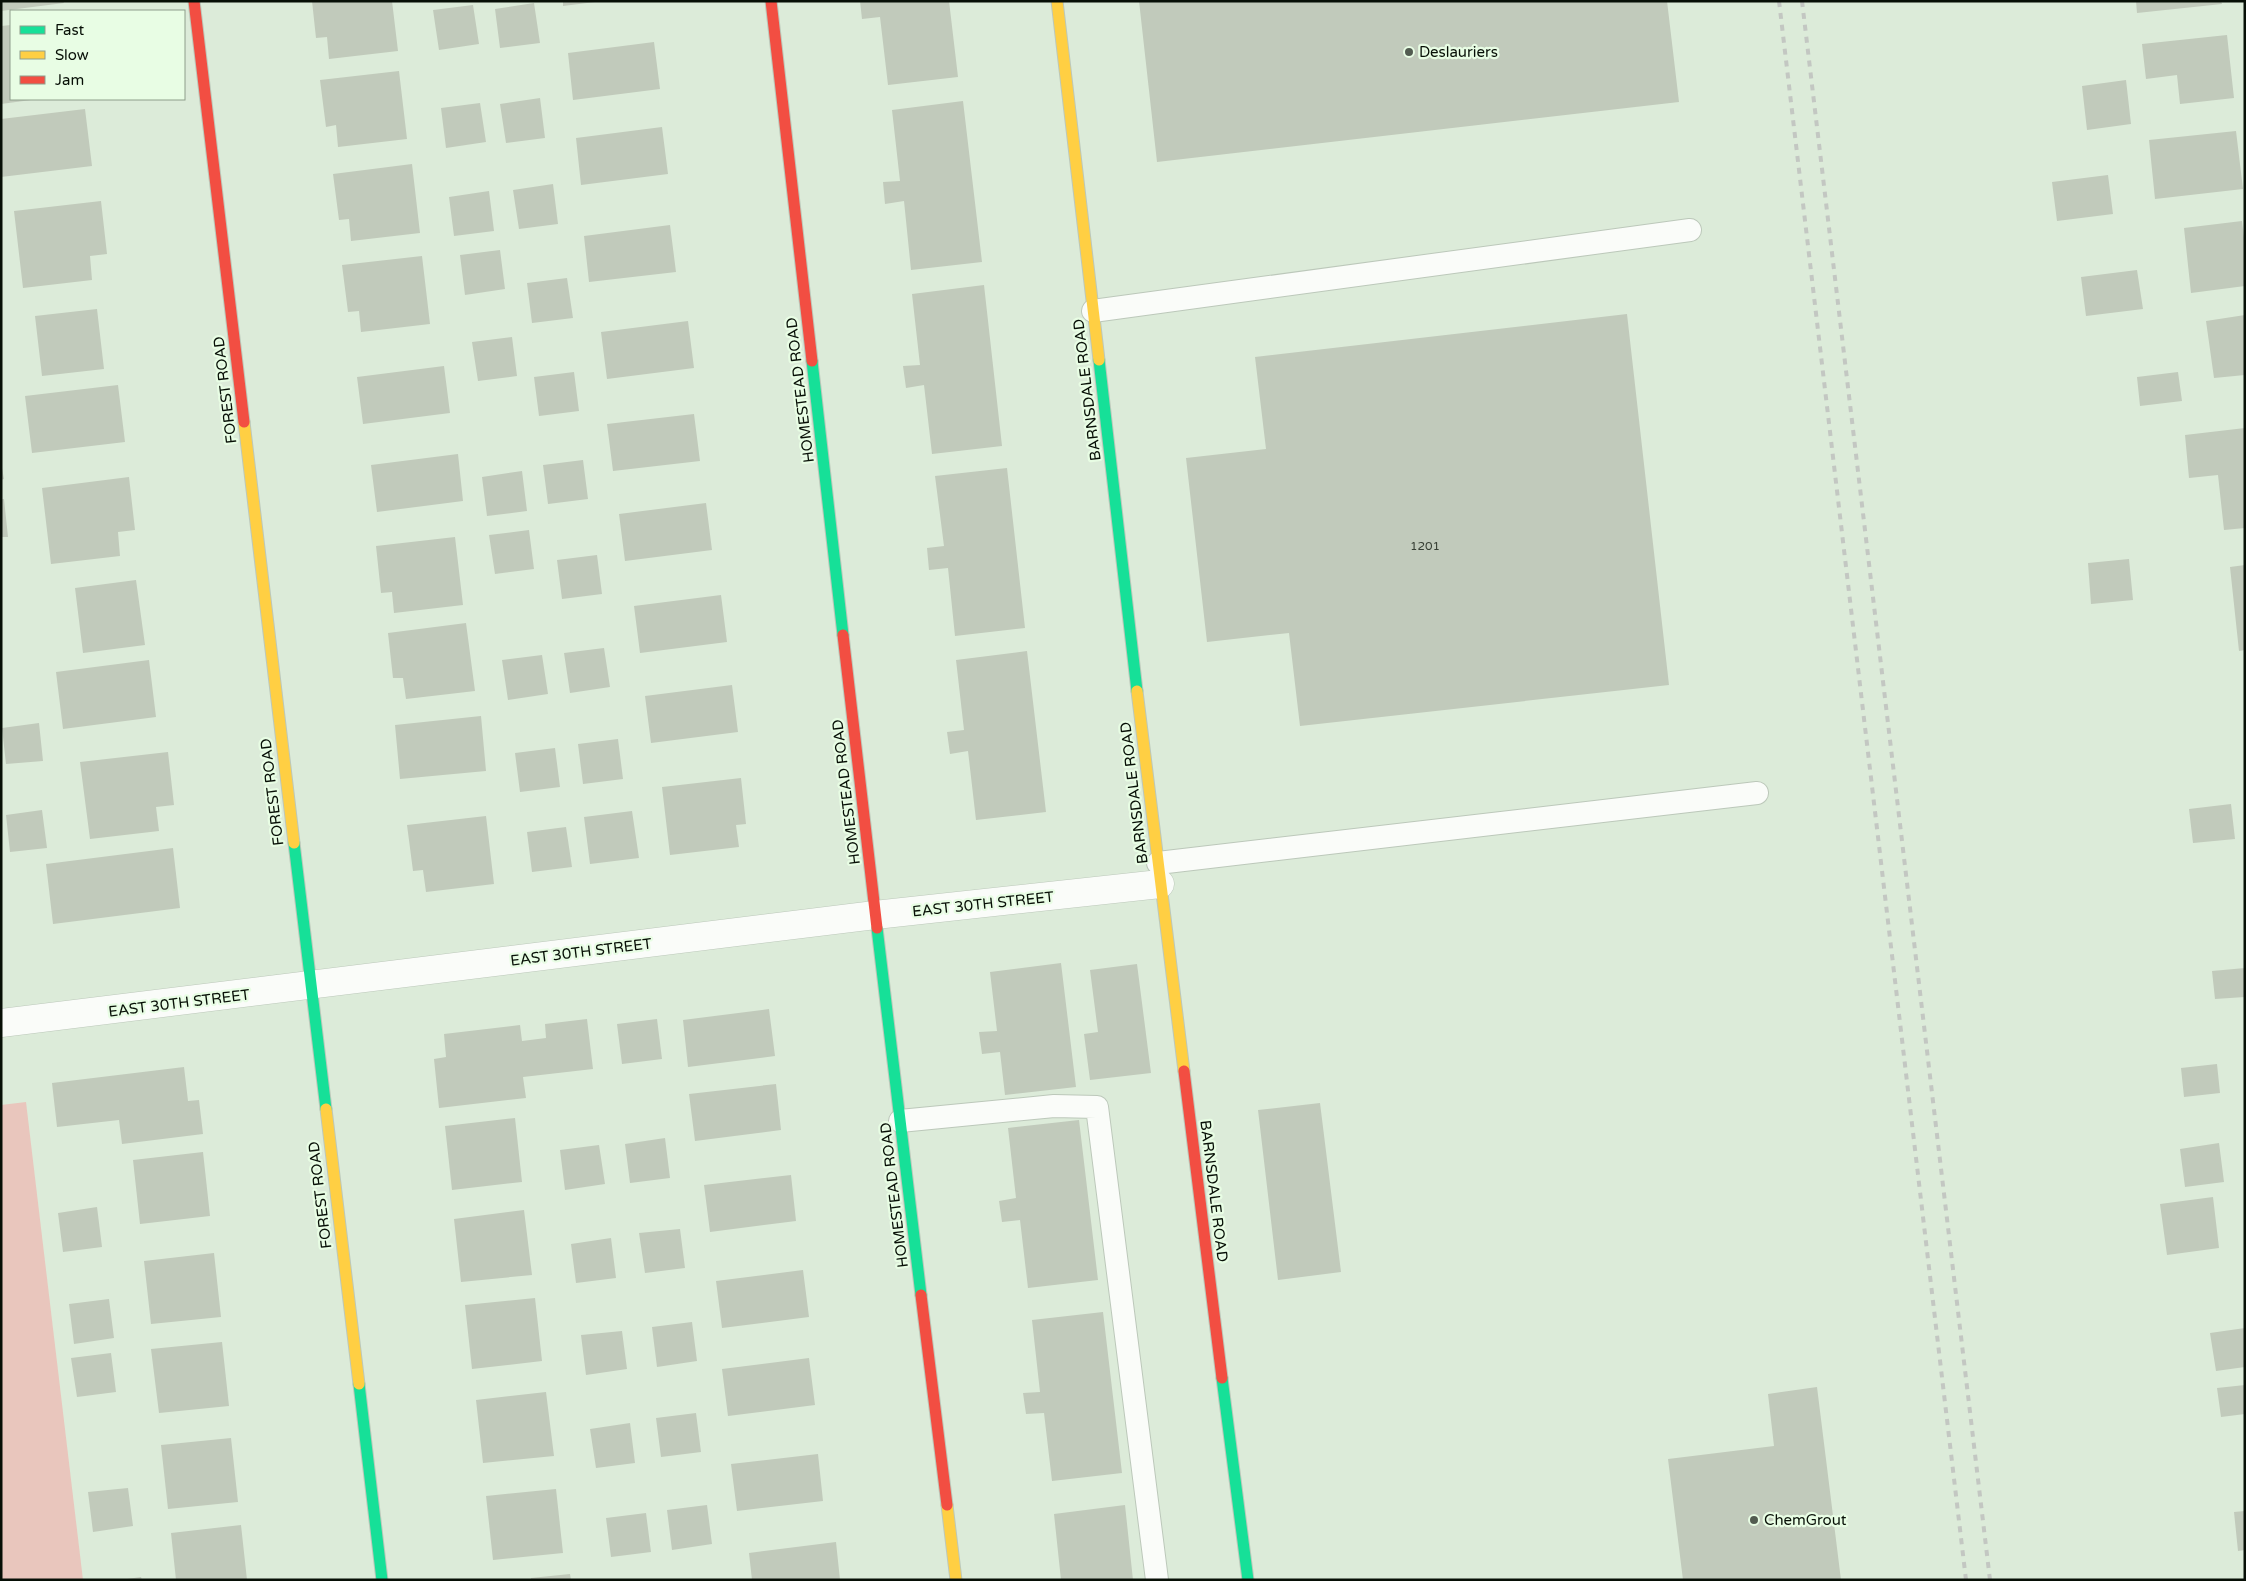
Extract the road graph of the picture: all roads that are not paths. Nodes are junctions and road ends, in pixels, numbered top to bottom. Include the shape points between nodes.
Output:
1 (194, 1) edge
2 (771, 1) edge
3 (1057, 1) edge
4 (1690, 230) dead end
5 (1093, 311) junction
6 (1757, 793) dead end
7 (1159, 873) junction
8 (875, 915) junction
9 (310, 986) junction
10 (1, 1024) edge
11 (900, 1120) junction
12 (382, 1580) edge
13 (956, 1580) edge
14 (1157, 1580) edge
15 (1248, 1580) edge

1 - 9 street, FOREST ROAD
2 - 8 street, HOMESTEAD ROAD
3 - 5 street, BARNSDALE ROAD
4 - 5 lane
5 - 7 street, BARNSDALE ROAD
6 - 7 lane
7 - 8 street, EAST 30TH STREET
7 - 15 street, BARNSDALE ROAD
8 - 9 street, EAST 30TH STREET
8 - 11 street, HOMESTEAD ROAD
9 - 10 street, EAST 30TH STREET
9 - 12 street, FOREST ROAD
11 - 13 street, HOMESTEAD ROAD
11 - 14 lane via 1054,1106 1097,1107

